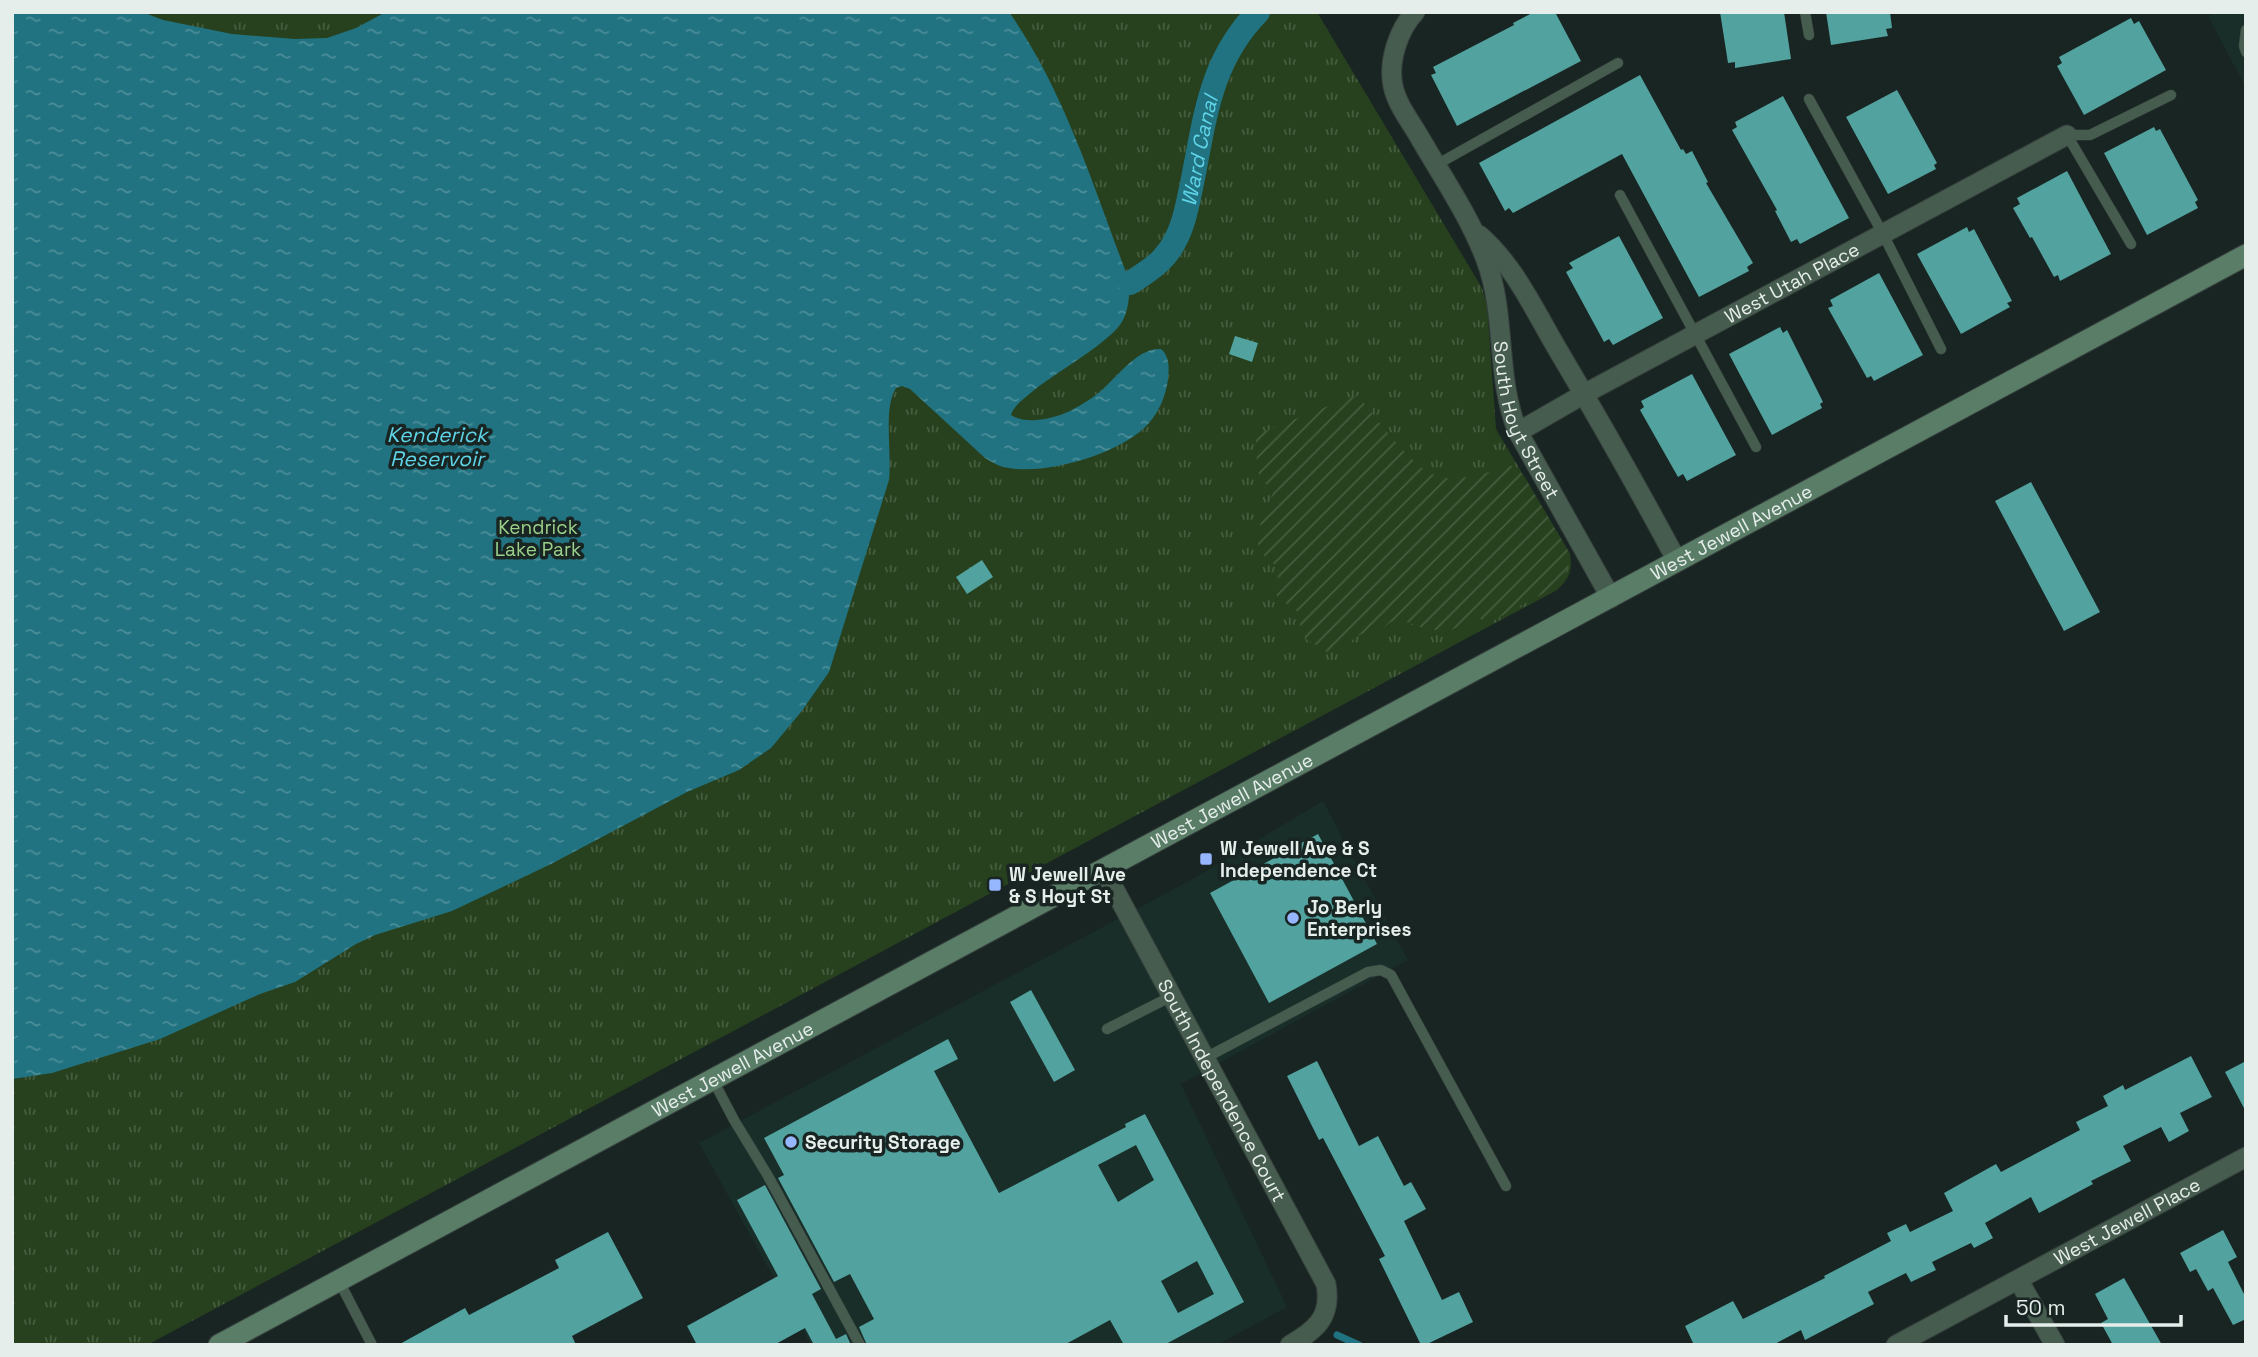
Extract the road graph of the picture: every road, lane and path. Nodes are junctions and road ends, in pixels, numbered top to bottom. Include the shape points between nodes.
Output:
1 (1805, 12) edge
2 (1410, 19) edge
3 (2246, 30) edge
4 (1809, 34) dead end
5 (2246, 52) edge
6 (1618, 63) dead end
7 (2171, 95) dead end
8 (1809, 99) dead end
9 (2067, 135) junction
10 (1436, 165) junction
11 (1620, 195) dead end
12 (1475, 232) junction
13 (1883, 234) junction
14 (2131, 244) dead end
15 (2246, 255) edge
16 (1695, 334) junction
17 (1941, 349) dead end
18 (1584, 394) junction
19 (1518, 432) junction
20 (1756, 447) dead end
21 (1677, 561) junction
22 (1611, 598) junction
23 (1104, 870) junction
24 (1172, 996) junction
25 (1107, 1029) dead end
26 (1205, 1058) junction
27 (713, 1080) junction
28 (2246, 1157) edge
29 (1506, 1186) dead end
30 (339, 1281) junction
31 (2019, 1281) junction
32 (219, 1345) edge
33 (372, 1345) edge
34 (860, 1345) edge
35 (1290, 1345) edge
36 (1896, 1345) edge
37 (2055, 1345) edge

1 - 4 lane
2 - 10 street, South Hoyt Street via 1392,62 1393,86
3 - 5 lane
6 - 10 lane
7 - 9 lane via 2090,135
8 - 13 lane
9 - 13 street, West Utah Place
9 - 14 lane
10 - 12 street, South Hoyt Street
11 - 16 lane
12 - 18 street, South Hoyt Street via 1507,264
12 - 19 street, South Hoyt Street via 1499,310 1504,378
13 - 16 street, West Utah Place
13 - 17 lane
15 - 21 main road, West Jewell Avenue
16 - 18 street, West Utah Place
16 - 20 lane
18 - 19 street, West Utah Place
18 - 21 street, South Hoyt Street
19 - 22 street, South Hoyt Street
21 - 22 main road, West Jewell Avenue
22 - 23 main road, West Jewell Avenue
23 - 24 street, South Independence Court
23 - 27 main road, West Jewell Avenue
24 - 25 lane
24 - 26 street, South Independence Court
26 - 29 lane via 1368,972 1381,970 1391,975
26 - 35 street, South Independence Court via 1322,1273 1328,1294 1325,1313 1313,1330
27 - 30 main road, West Jewell Avenue
27 - 34 lane
28 - 31 street, West Jewell Place
30 - 32 main road, West Jewell Avenue
30 - 33 lane
31 - 36 street, West Jewell Place
31 - 37 street

